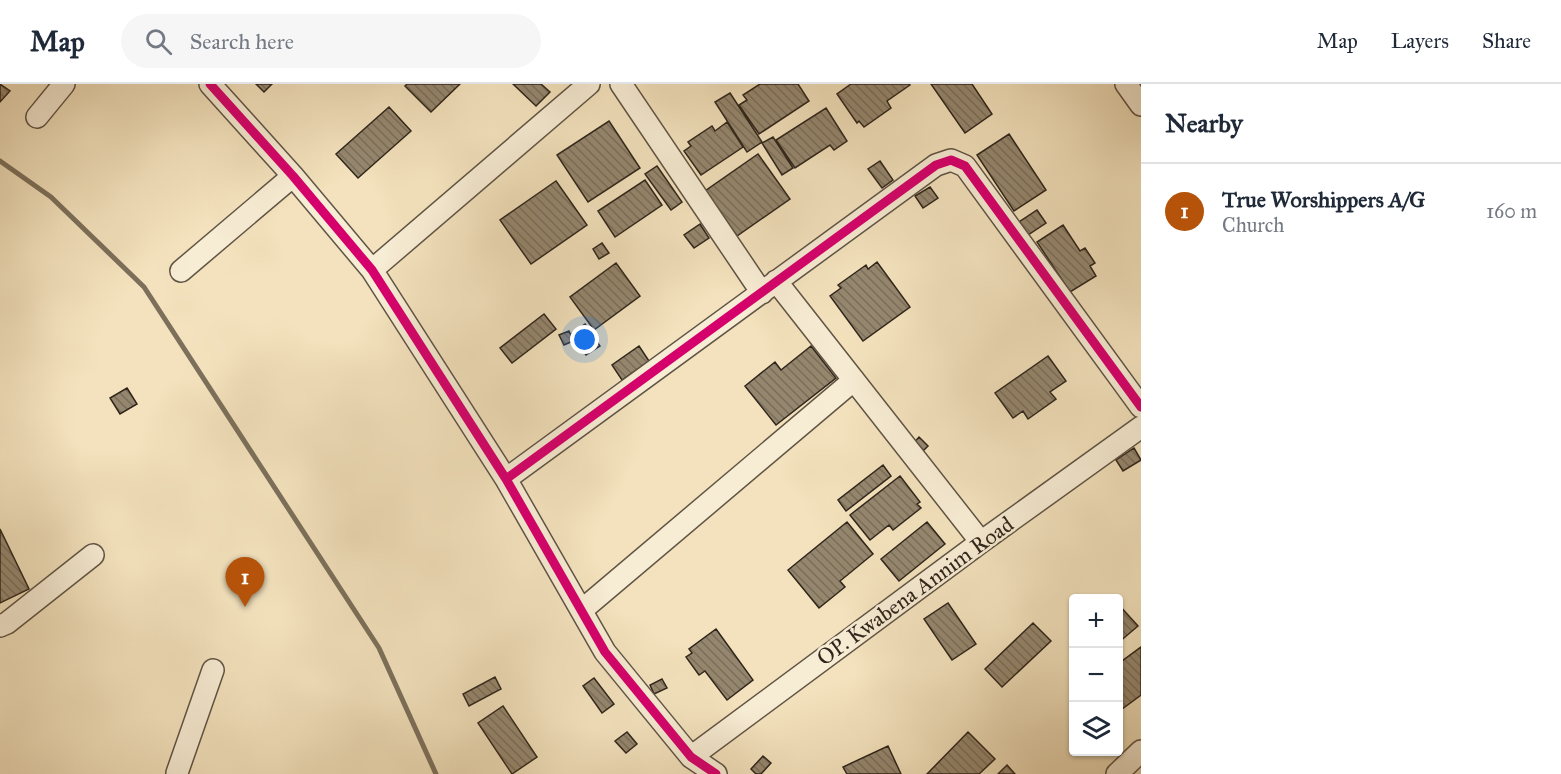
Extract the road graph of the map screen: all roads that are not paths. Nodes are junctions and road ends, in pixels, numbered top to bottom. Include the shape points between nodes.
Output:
1 (64, 84) edge
2 (210, 84) edge
3 (589, 84) edge
4 (621, 84) edge
5 (1126, 84) edge
6 (1141, 105) edge
7 (37, 117) dead end
8 (293, 176) junction
9 (372, 270) junction
10 (181, 271) dead end
11 (769, 287) junction
12 (854, 380) junction
13 (1141, 407) edge
14 (1141, 427) edge
15 (506, 478) junction
16 (981, 542) junction
17 (93, 555) dead end
18 (582, 610) junction
19 (0, 626) edge
20 (213, 670) dead end
21 (1141, 752) edge
22 (691, 757) junction
23 (173, 774) edge
24 (716, 774) edge
25 (1118, 774) edge

1 - 7 street
2 - 8 street
3 - 9 street
4 - 11 street
5 - 6 street
8 - 9 street
8 - 10 street
9 - 15 street
11 - 12 street
11 - 13 street via 936,165 951,160 965,166
11 - 15 street
12 - 16 street
12 - 18 street
14 - 16 street, OP. Kwabena Annim Road
15 - 18 street
16 - 22 street, OP. Kwabena Annim Road
17 - 19 street
18 - 22 street via 606,652
20 - 23 street
21 - 25 street
22 - 24 street

